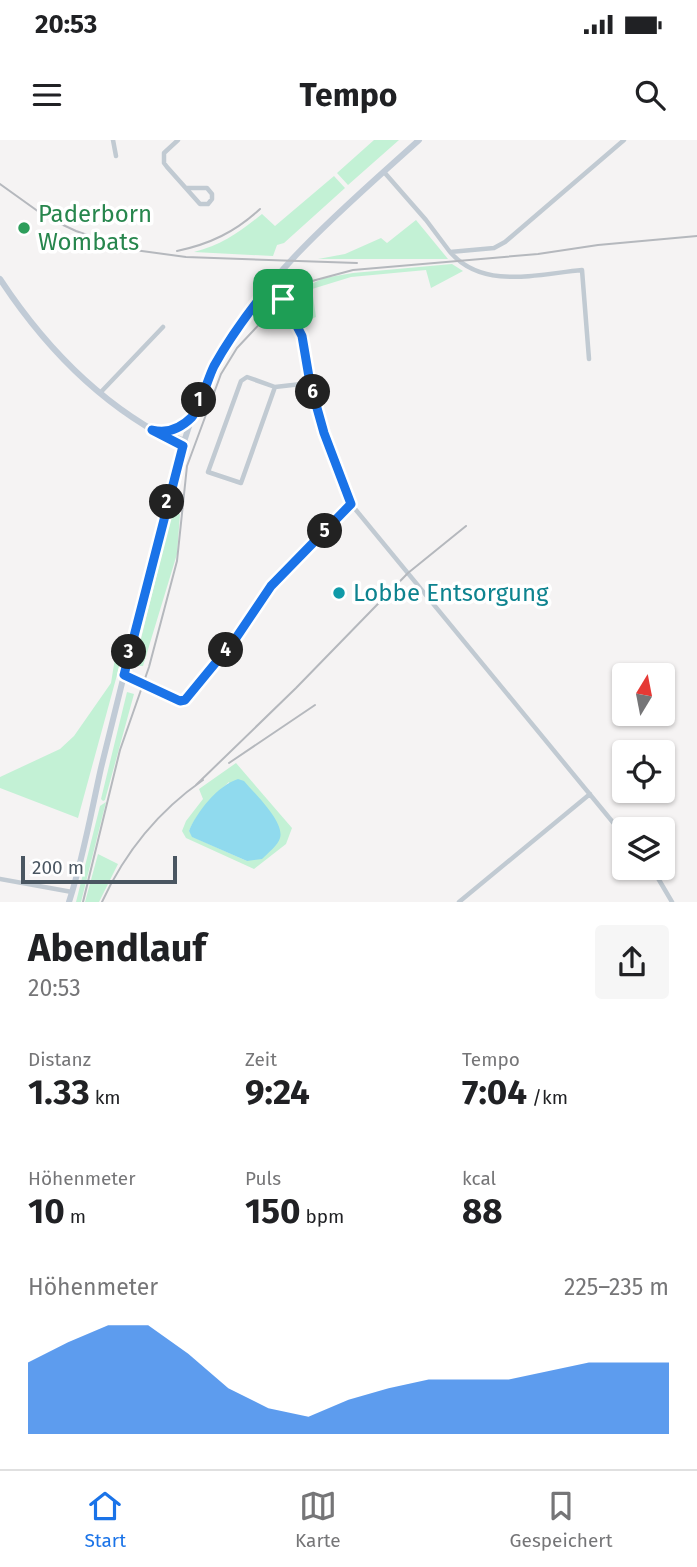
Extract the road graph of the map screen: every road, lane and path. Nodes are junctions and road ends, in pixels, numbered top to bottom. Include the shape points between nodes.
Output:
1 (113, 140) edge
2 (178, 140) edge
3 (419, 140) edge
4 (625, 140) edge
5 (116, 156) dead end
6 (384, 172) junction
7 (186, 188) junction
8 (450, 252) junction
9 (0, 279) edge
10 (271, 284) junction
11 (265, 291) junction
12 (298, 295) dead end
13 (280, 308) junction
14 (249, 312) junction
15 (296, 324) junction
16 (163, 327) dead end
17 (589, 359) dead end
18 (310, 383) junction
19 (275, 387) junction
20 (100, 393) junction
21 (194, 415) junction
22 (152, 430) junction
23 (163, 433) junction
24 (184, 444) junction
25 (351, 504) junction
26 (124, 675) junction
27 (520, 710) junction
28 (515, 714) dead end
29 (590, 794) junction
30 (612, 821) edge
31 (0, 878) edge
32 (659, 880) edge
33 (72, 892) junction
34 (69, 902) edge
35 (459, 902) edge
36 (672, 902) edge

1 - 5 street
2 - 7 street via 163,158
3 - 6 main road
4 - 8 street via 500,246
6 - 8 street
6 - 10 main road
7 - 7 street via 200,204 212,199 206,188
8 - 17 street via 466,267 486,276 582,270
9 - 20 main road via 55,351
10 - 11 main road
10 - 15 street
11 - 13 street
11 - 14 main road
12 - 15 street via 301,324
13 - 14 street via 266,305
13 - 15 street
14 - 21 main road via 215,365
15 - 18 street
16 - 20 street
18 - 19 street
18 - 25 street
19 - 19 street via 241,483 208,472 241,381 247,377
20 - 22 main road
21 - 23 main road
21 - 24 main road
22 - 23 main road
22 - 24 main road
23 - 24 main road
24 - 26 main road
25 - 26 street via 271,586 185,700 178,701
25 - 27 street
26 - 33 main road
27 - 28 street
27 - 29 street
29 - 30 street
29 - 35 street
31 - 33 street
32 - 36 street
33 - 34 main road

